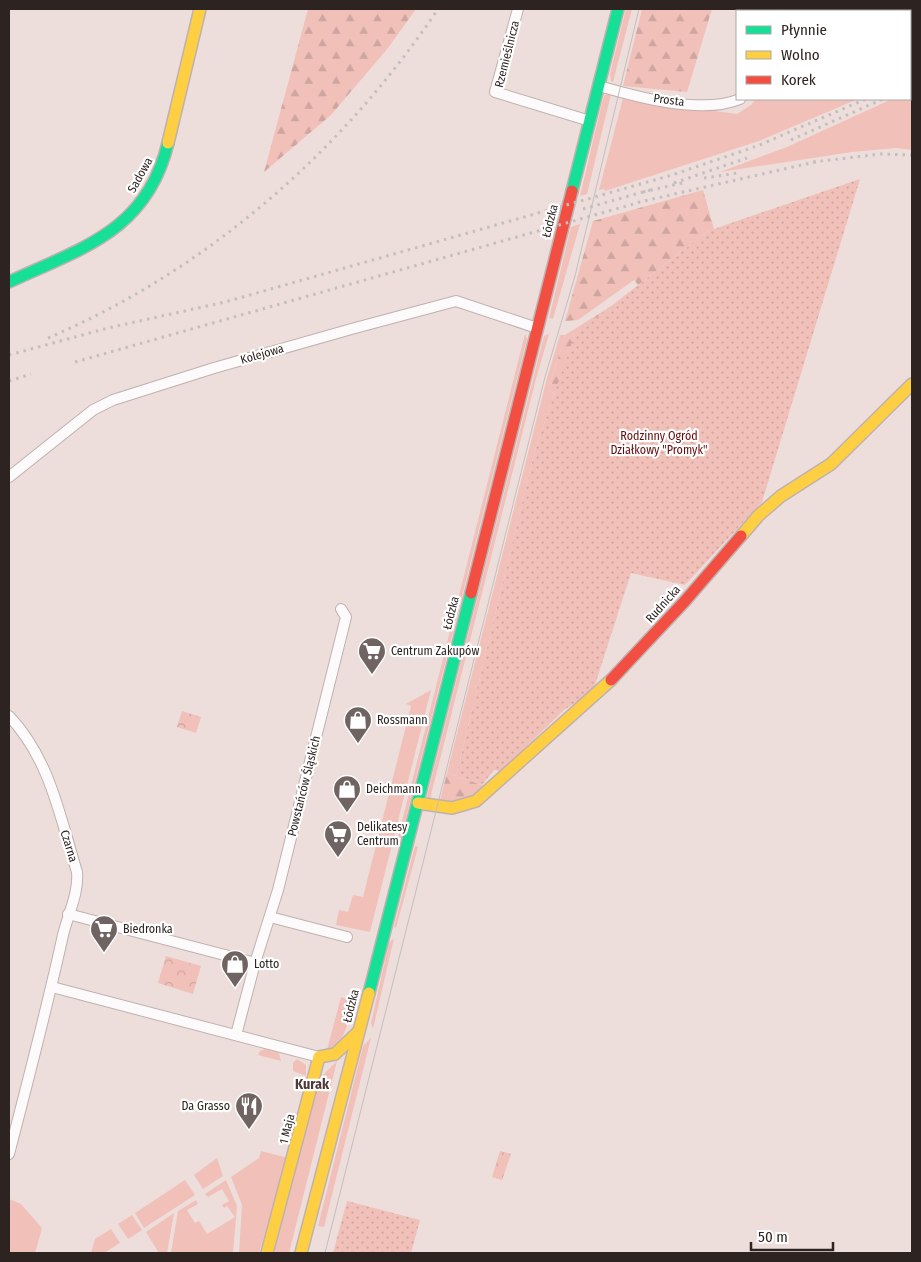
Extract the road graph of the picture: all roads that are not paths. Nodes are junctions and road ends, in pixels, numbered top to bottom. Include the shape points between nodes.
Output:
1 (200, 9) edge
2 (518, 9) edge
3 (618, 9) edge
4 (599, 86) junction
5 (736, 100) edge
6 (590, 121) junction
7 (9, 282) edge
8 (537, 328) junction
9 (912, 384) edge
10 (9, 476) edge
11 (341, 609) dead end
12 (9, 716) edge
13 (418, 803) junction
14 (68, 914) junction
15 (270, 917) junction
16 (347, 937) dead end
17 (255, 963) junction
18 (52, 987) junction
19 (358, 1032) junction
20 (236, 1035) junction
21 (319, 1057) junction
22 (9, 1154) edge
23 (267, 1253) edge
24 (301, 1253) edge

1 - 7 main road, Sadowa via 163,163 146,196 103,238
2 - 6 street, Rzemieślnicza via 495,92
3 - 4 main road, Łódzka
4 - 5 street, Prosta via 684,103 716,105
4 - 6 main road, Łódzka
6 - 8 main road, Łódzka
8 - 10 street, Kolejowa via 456,301 355,328 114,400 93,410
8 - 13 main road, Łódzka
9 - 13 main road, Rudnicka via 830,464 759,515 601,691 484,795 457,809
11 - 15 street, Powstańców Śląskich via 346,617
12 - 14 street, Czarna via 43,763 77,872 78,885
13 - 19 main road, Łódzka
14 - 17 street
14 - 18 street, Czarna
15 - 16 street
15 - 17 street, Powstańców Śląskich
17 - 20 street, Powstańców Śląskich
18 - 20 street
18 - 22 street
19 - 21 main road via 335,1054
19 - 24 main road, Łódzka
20 - 21 street
21 - 23 main road, 1 Maja

